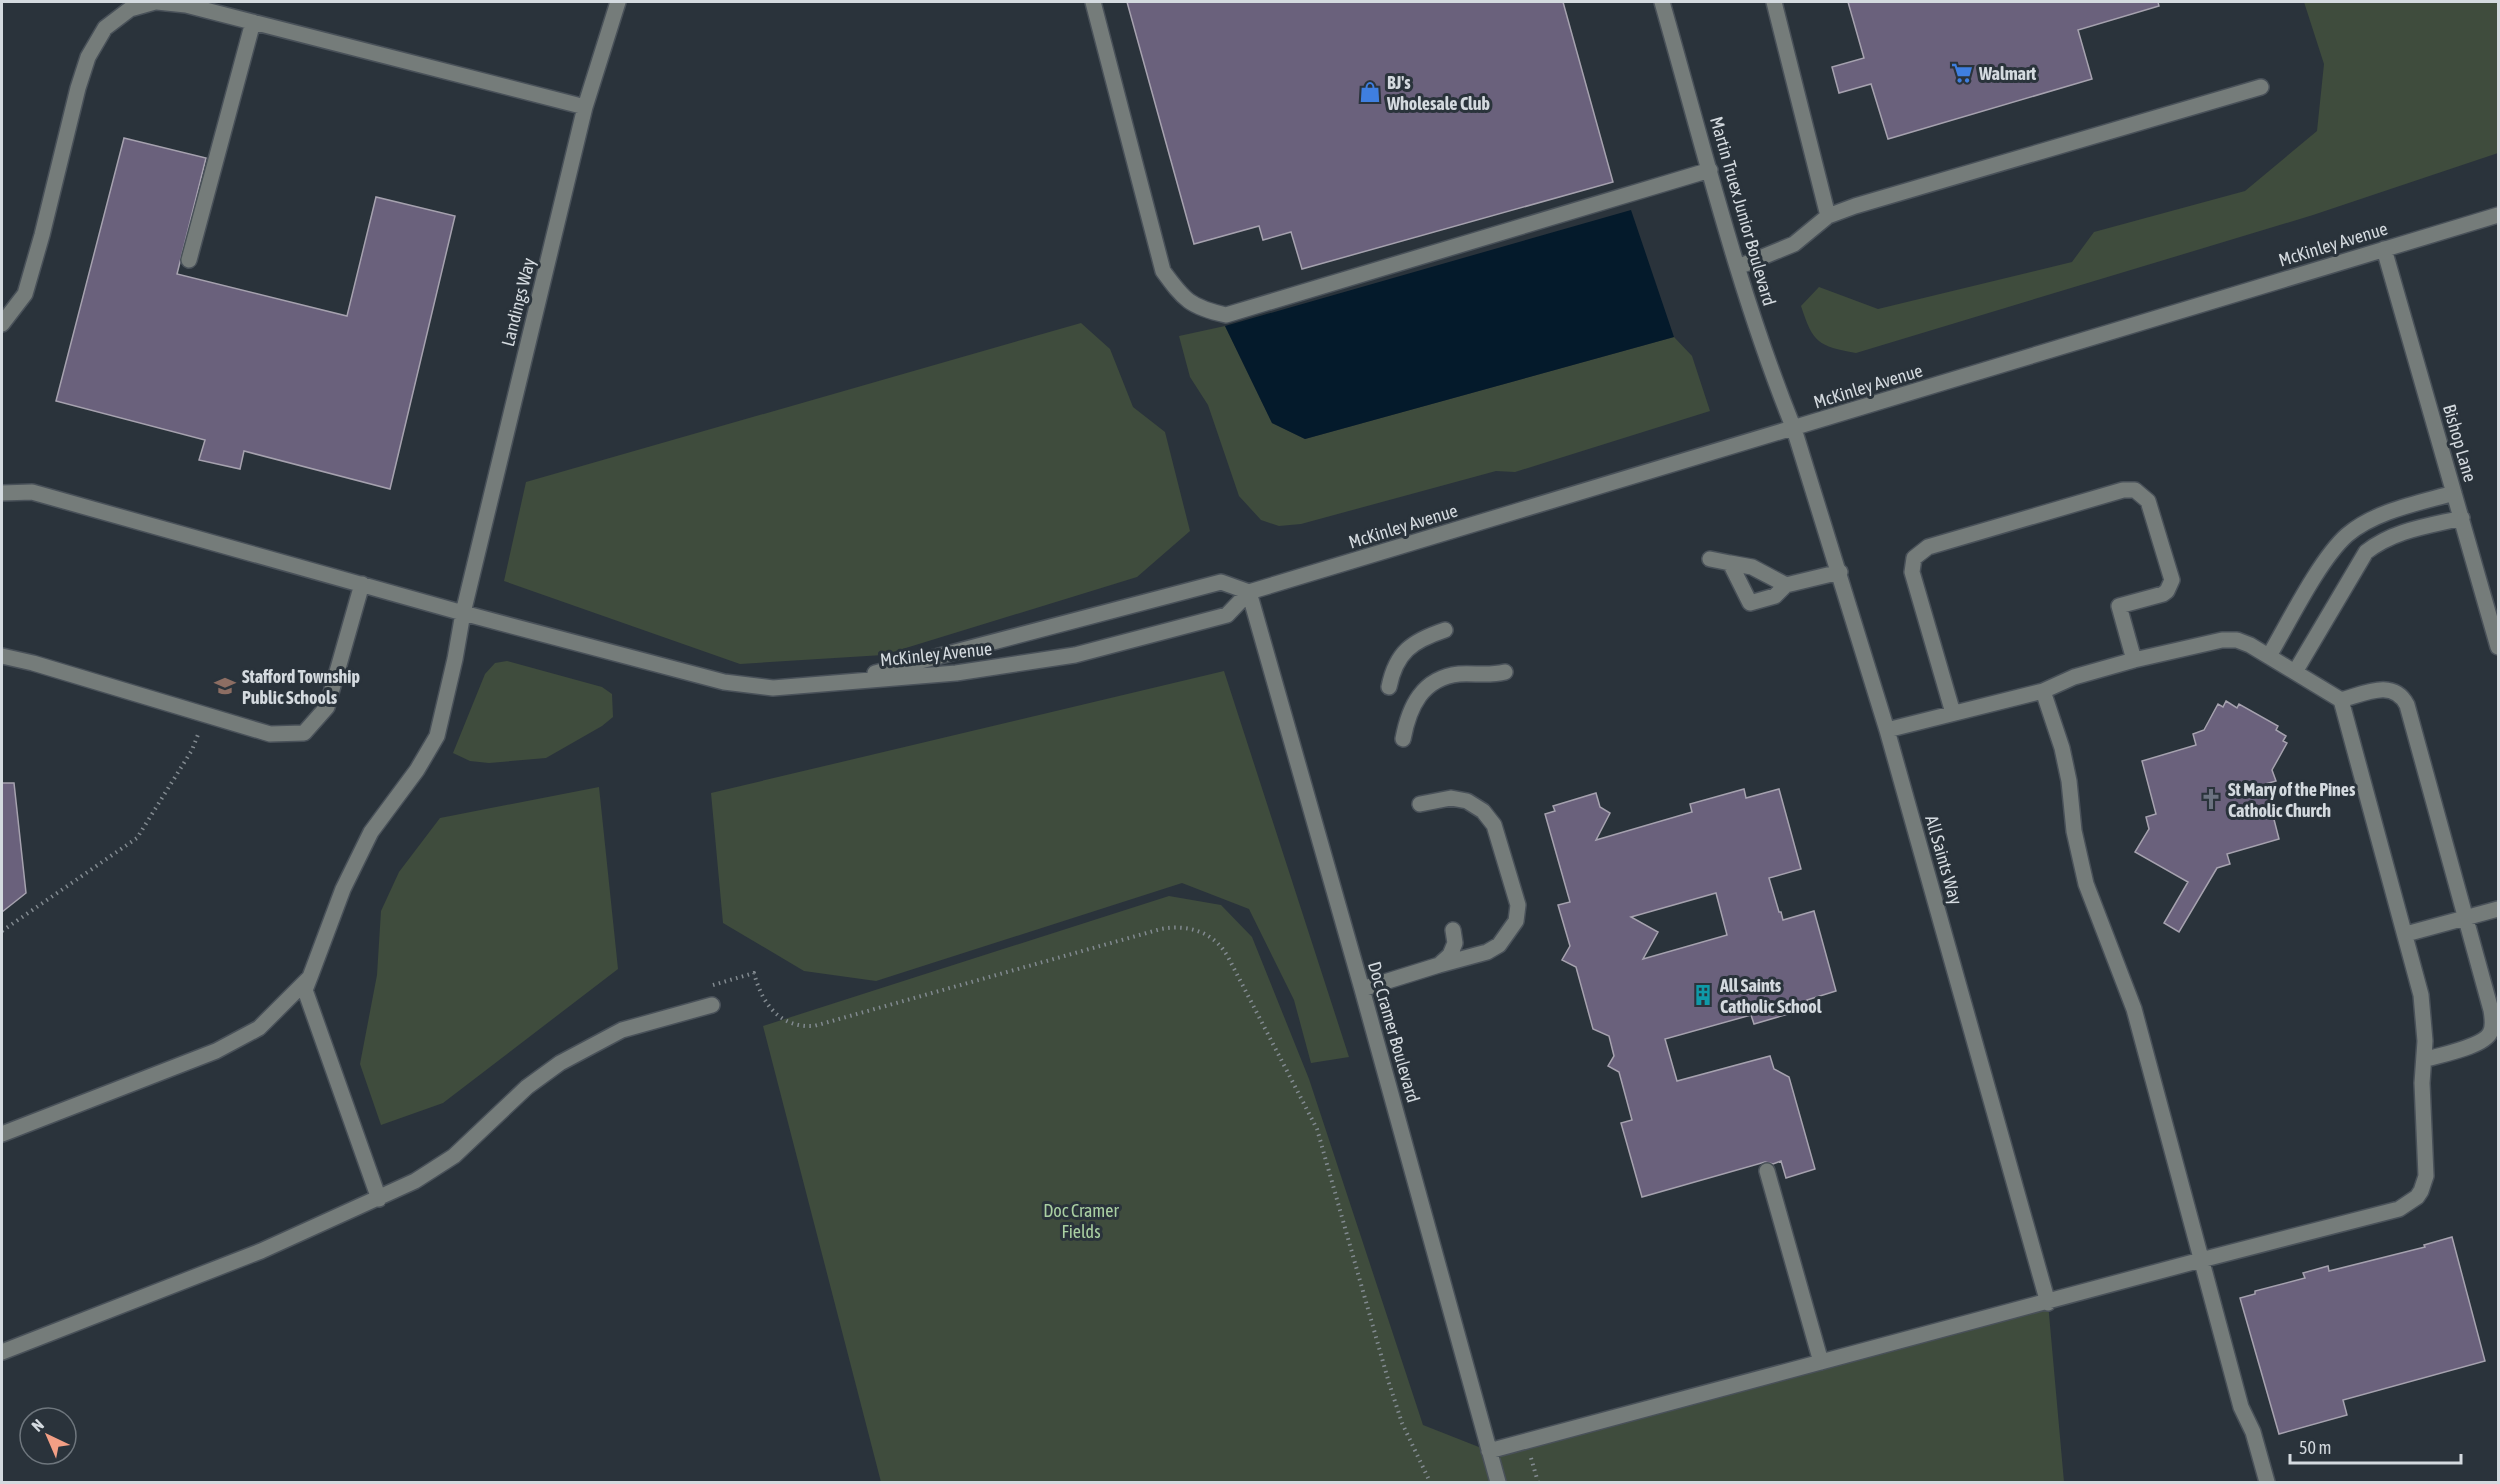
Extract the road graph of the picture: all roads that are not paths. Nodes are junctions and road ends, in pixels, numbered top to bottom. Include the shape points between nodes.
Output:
1 (156, 2) edge
2 (618, 2) edge
3 (1093, 2) edge
4 (1662, 2) edge
5 (1774, 2) edge
6 (253, 22) junction
7 (2261, 87) dead end
8 (585, 107) junction
9 (1710, 170) junction
10 (2499, 215) edge
11 (1828, 216) junction
12 (2384, 249) junction
13 (189, 260) dead end
14 (1738, 267) junction
15 (2, 324) edge
16 (1794, 429) junction
17 (2, 493) edge
18 (2454, 493) junction
19 (2462, 518) junction
20 (1710, 559) dead end
21 (1730, 563) junction
22 (1840, 572) junction
23 (362, 584) junction
24 (1786, 585) junction
25 (1249, 592) junction
26 (463, 613) junction
27 (1445, 630) dead end
28 (2499, 647) edge
29 (2, 656) edge
30 (2269, 656) junction
31 (2134, 660) junction
32 (1505, 672) dead end
33 (2295, 672) junction
34 (828, 685) junction
35 (1389, 687) dead end
36 (2043, 691) junction
37 (2341, 700) junction
38 (1953, 713) junction
39 (1887, 730) junction
40 (1402, 739) dead end
41 (1420, 804) dead end
42 (2499, 909) edge
43 (2466, 917) junction
44 (1453, 930) dead end
45 (2406, 934) junction
46 (1439, 965) junction
47 (310, 977) junction
48 (1362, 989) junction
49 (712, 1005) dead end
50 (2424, 1060) junction
51 (2, 1134) edge
52 (1767, 1171) dead end
53 (379, 1199) junction
54 (2201, 1260) junction
55 (2048, 1303) junction
56 (2, 1352) edge
57 (1821, 1362) junction
58 (1489, 1451) junction
59 (1498, 1482) edge
60 (2267, 1482) edge

1 - 6 street via 186,5
1 - 15 street via 130,9 105,28 88,57 25,294
2 - 8 street, Landings Way
3 - 9 street via 1163,271 1179,293 1201,309 1226,315
4 - 9 street, Martin Truex Junior Boulevard
5 - 11 street
6 - 8 street
6 - 13 street
7 - 11 street
8 - 26 street, Landings Way
9 - 14 street, Martin Truex Junior Boulevard
10 - 12 street, McKinley Avenue
11 - 14 street via 1794,244
12 - 16 street, McKinley Avenue
12 - 18 street, Bishop Lane
14 - 16 street, Martin Truex Junior Boulevard
16 - 22 street, All Saints Way
16 - 25 street, McKinley Avenue
17 - 23 street, McKinley Avenue via 32,492
18 - 19 street, Bishop Lane
18 - 30 street via 2367,522 2348,535 2330,554
19 - 28 street, Bishop Lane
19 - 33 street via 2403,532 2366,552
20 - 21 street
21 - 24 street via 1752,567
21 - 24 street via 1750,603 1775,596
22 - 24 street
22 - 39 street, All Saints Way
23 - 26 street, McKinley Avenue
23 - 29 street via 327,707 304,733 270,734
25 - 34 street, McKinley Avenue via 1221,582
25 - 34 street, McKinley Avenue via 1227,615 1075,655 956,673
25 - 48 street, Doc Cramer Boulevard
26 - 34 street, McKinley Avenue via 724,682 773,688
26 - 47 street, Landings Way via 437,736 371,832 343,889
27 - 35 street via 1420,639 1404,652 1393,669
30 - 31 street via 2250,645 2229,640
30 - 33 street
31 - 36 street via 2074,677
31 - 38 street via 2119,606 2163,594 2172,580 2151,506 2135,490 2123,490 1928,547 1914,558 1912,572
32 - 40 street via 1492,676 1456,675 1436,681 1407,714
33 - 37 street
36 - 38 street
36 - 54 street via 2062,748 2086,884 2134,1009
37 - 43 street via 2387,689 2405,700
37 - 45 street
38 - 39 street
39 - 55 street, All Saints Way
41 - 46 street via 1451,798 1467,801 1483,811 1494,825 1518,905 1516,921 1499,945
42 - 43 street
43 - 45 street
43 - 50 street via 2491,1010 2491,1033 2477,1044
44 - 46 street via 1455,943 1450,955
45 - 50 street via 2421,994
46 - 48 street
47 - 51 street via 259,1028 216,1051
47 - 53 street via 305,990
48 - 58 street, Doc Cramer Boulevard
49 - 53 street via 622,1030 560,1063 527,1087 454,1156
50 - 54 street via 2426,1176 2417,1197 2399,1209
52 - 57 street
53 - 56 street via 261,1251
54 - 55 street
54 - 60 street via 2241,1407 2253,1432
55 - 57 street
57 - 58 street
58 - 59 street, Doc Cramer Boulevard

